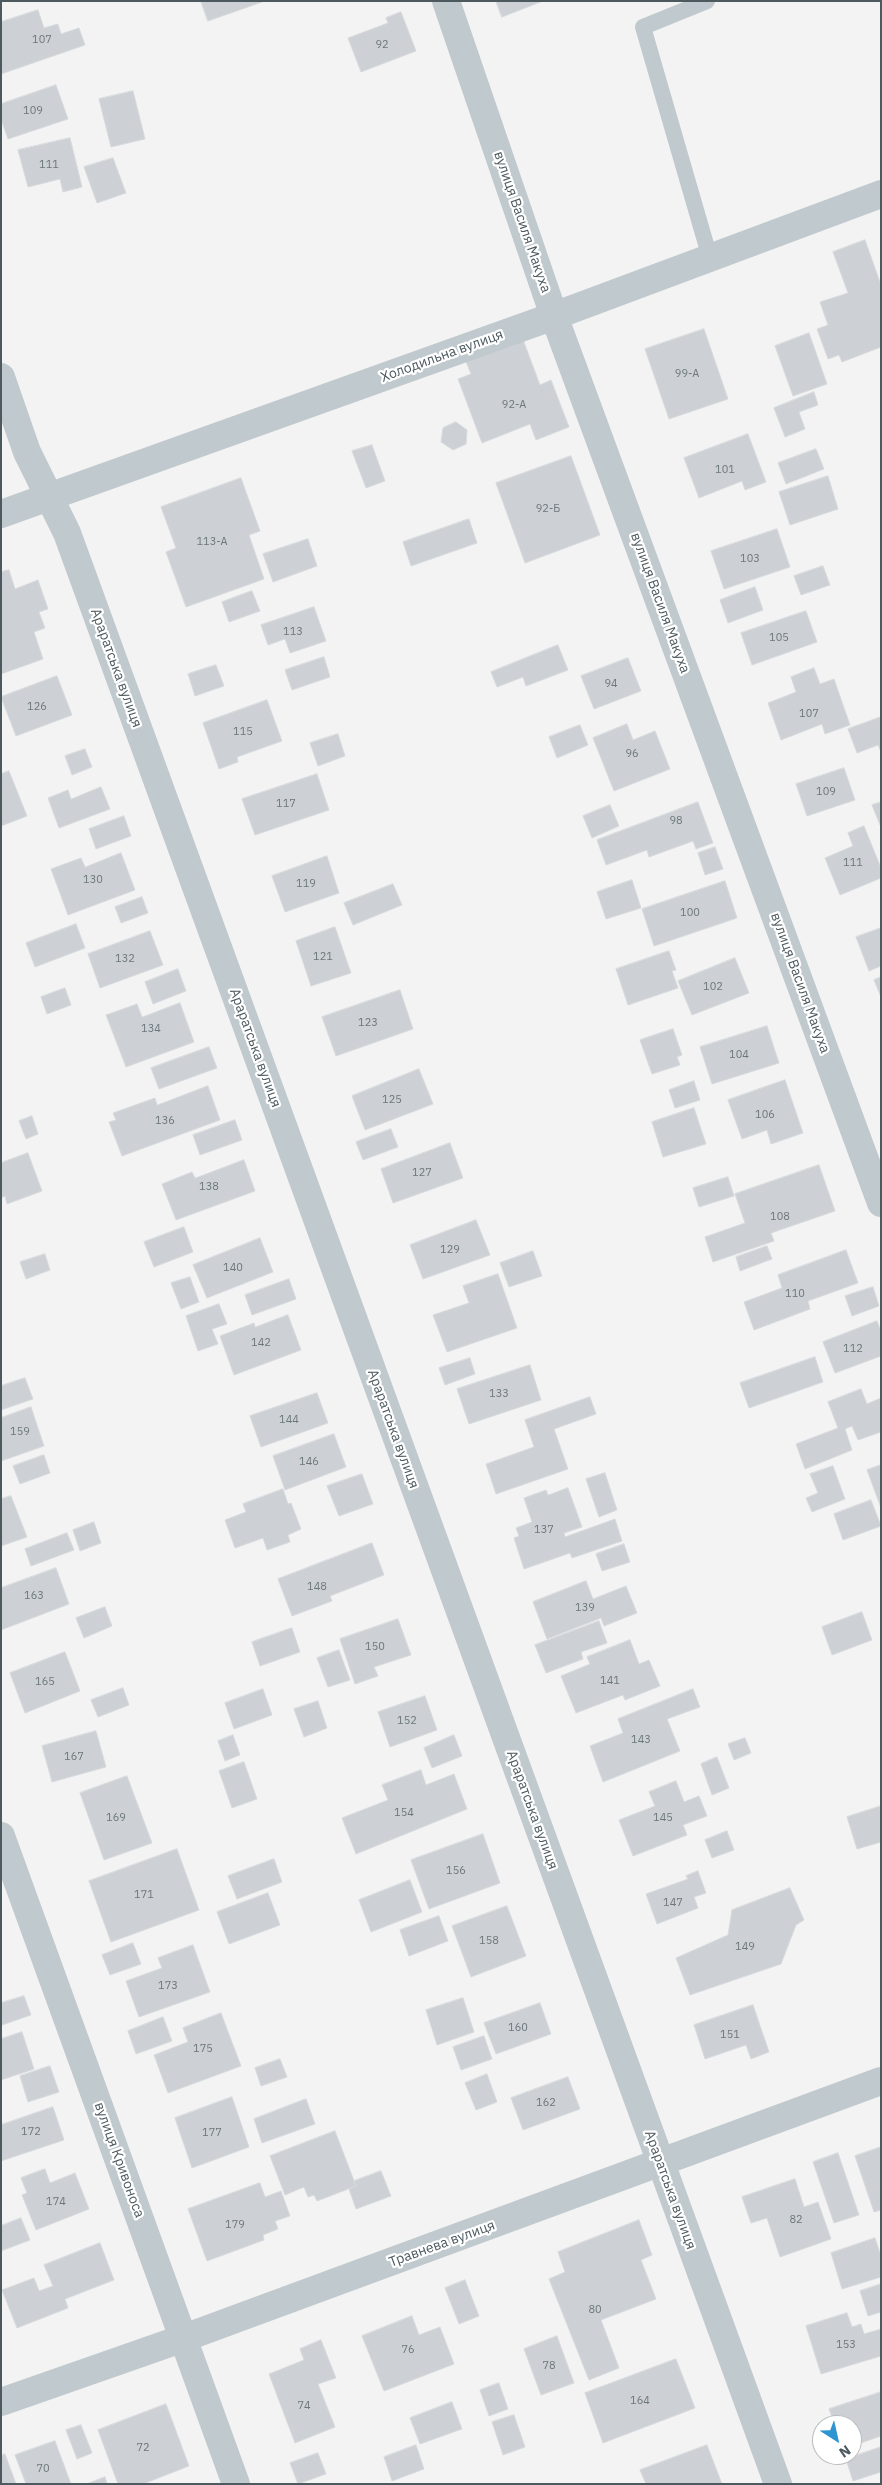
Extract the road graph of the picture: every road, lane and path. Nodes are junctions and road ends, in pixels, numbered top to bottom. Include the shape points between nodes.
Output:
1 (446, 1) edge
2 (707, 1) edge
3 (881, 194) edge
4 (710, 258) junction
5 (554, 316) junction
6 (1, 377) edge
7 (49, 496) junction
8 (1, 514) edge
9 (881, 1202) edge
10 (1, 1836) edge
11 (881, 2081) edge
12 (660, 2164) junction
13 (184, 2338) junction
14 (1, 2402) edge
15 (236, 2484) edge
16 (778, 2484) edge

1 - 5 street, вулиця Василя Макуха
2 - 4 lane via 643,27
3 - 4 street, Холодильна вулиця
4 - 5 street, Холодильна вулиця
5 - 7 street, Холодильна вулиця
5 - 9 street, вулиця Василя Макуха
6 - 7 street, Араратська вулиця via 27,452
7 - 8 street, Холодильна вулиця
7 - 12 street, Араратська вулиця via 71,542
10 - 13 street, вулиця Кривоноса
11 - 12 street, Травнева вулиця
12 - 13 street, Травнева вулиця
12 - 16 street, Араратська вулиця
13 - 14 street, Травнева вулиця
13 - 15 street, вулиця Кривоноса

